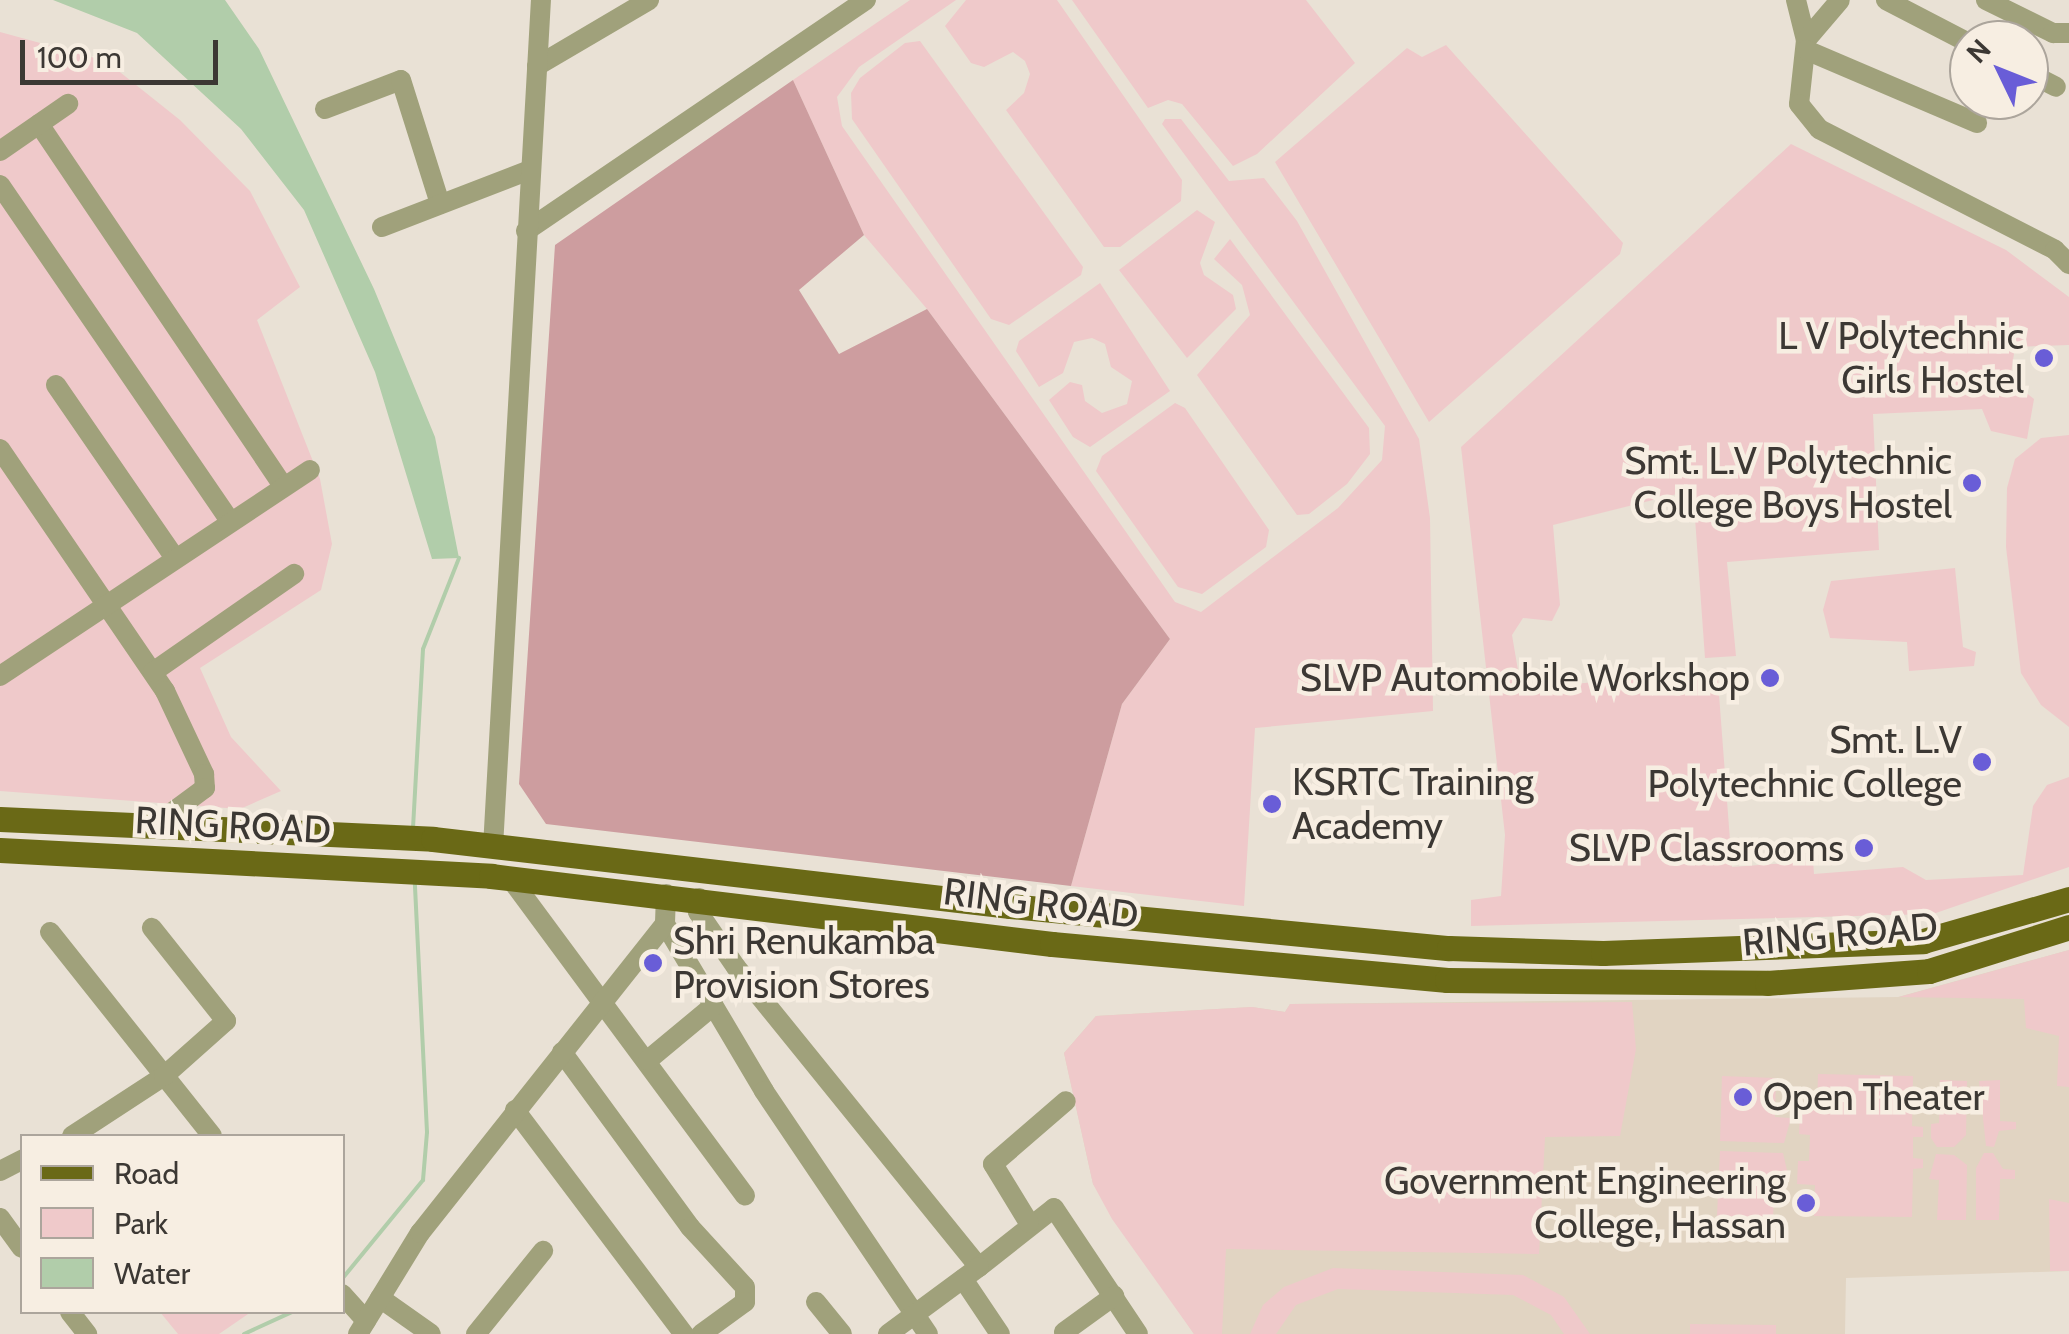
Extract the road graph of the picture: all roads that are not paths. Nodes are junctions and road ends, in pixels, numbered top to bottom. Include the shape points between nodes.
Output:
1 (542, 0) edge
2 (649, 0) edge
3 (866, 0) edge
4 (1796, 0) edge
5 (1840, 0) edge
6 (1886, 0) edge
7 (1986, 0) edge
8 (1949, 32) edge
9 (2069, 32) edge
10 (1806, 45) junction
11 (537, 66) junction
12 (2049, 83) edge
13 (2056, 87) dead end
14 (68, 104) dead end
15 (325, 109) dead end
16 (1977, 122) dead end
17 (38, 124) junction
18 (0, 151) edge
19 (530, 170) junction
20 (0, 186) edge
21 (440, 204) junction
22 (382, 227) dead end
23 (526, 231) junction
24 (2069, 264) edge
25 (56, 385) dead end
26 (0, 449) edge
27 (310, 470) dead end
28 (8, 477) edge
29 (283, 486) junction
30 (228, 520) junction
31 (174, 556) junction
32 (294, 574) dead end
33 (106, 603) junction
34 (153, 672) junction
35 (0, 676) edge
36 (0, 818) edge
37 (149, 829) junction
38 (493, 848) junction
39 (0, 850) edge
40 (501, 877) junction
41 (666, 894) junction
42 (699, 898) junction
43 (2069, 899) edge
44 (665, 924) junction
45 (2069, 927) edge
46 (152, 928) dead end
47 (50, 932) dead end
48 (1864, 944) junction
49 (1449, 948) junction
50 (1862, 974) junction
51 (1445, 980) junction
52 (603, 1000) junction
53 (713, 1006) junction
54 (562, 1052) junction
55 (648, 1060) junction
56 (164, 1076) junction
57 (1066, 1100) dead end
58 (515, 1110) junction
59 (101, 1131) edge
60 (210, 1134) edge
61 (745, 1196) dead end
62 (0, 1218) edge
63 (1029, 1223) junction
64 (20, 1245) edge
65 (543, 1252) dead end
66 (971, 1273) junction
67 (1114, 1296) junction
68 (380, 1298) junction
69 (345, 1299) edge
70 (816, 1302) dead end
71 (72, 1314) edge
72 (915, 1315) junction
73 (362, 1327) edge
74 (1064, 1332) dead end
75 (87, 1334) edge
76 (431, 1334) edge
77 (476, 1334) edge
78 (684, 1334) edge
79 (701, 1334) edge
80 (842, 1334) edge
81 (888, 1334) edge
82 (928, 1334) edge
83 (1000, 1334) edge
84 (1138, 1334) edge

1 - 11 street
2 - 11 street
3 - 23 street
4 - 10 street
5 - 10 street
6 - 8 street
7 - 9 street via 2053,32
10 - 16 street
10 - 24 street via 1799,104 1819,129 2055,250
11 - 19 street
12 - 13 street
14 - 17 street
15 - 21 street via 401,80
17 - 18 street
17 - 29 street
19 - 21 street
19 - 23 street
20 - 30 street
21 - 22 street
23 - 38 street
25 - 31 street
26 - 28 street
27 - 29 street
28 - 33 street
29 - 30 street
30 - 31 street
31 - 33 street
32 - 34 street
33 - 34 street
33 - 35 street
34 - 37 street via 205,788
36 - 37 main road, RING ROAD
37 - 38 main road, RING ROAD via 433,838
38 - 40 main road
38 - 49 main road, RING ROAD
39 - 40 main road, RING ROAD
40 - 41 main road, RING ROAD
40 - 52 street
41 - 42 main road, RING ROAD
41 - 44 street
42 - 51 main road, RING ROAD via 1052,944
42 - 66 street via 698,912 736,966
43 - 48 main road, RING ROAD via 1923,941
44 - 52 street
44 - 53 street
45 - 50 main road, RING ROAD via 1929,971
46 - 56 street via 226,1021
47 - 56 street
48 - 49 main road, RING ROAD via 1604,952
48 - 50 main road
49 - 51 main road
50 - 51 main road, RING ROAD via 1767,983
52 - 54 street
52 - 55 street
53 - 55 street
53 - 72 street via 848,1223
54 - 58 street
54 - 79 street via 690,1226 746,1287 745,1302
55 - 61 street
56 - 59 street
56 - 60 street
57 - 63 street via 993,1164
58 - 68 street via 420,1232
58 - 78 street
62 - 64 street
63 - 66 street
63 - 67 street via 1048,1208 1060,1212
65 - 77 street
66 - 72 street
66 - 83 street
67 - 74 street
67 - 84 street
68 - 73 street
68 - 76 street
69 - 73 street
70 - 80 street
71 - 75 street
72 - 81 street
72 - 82 street

